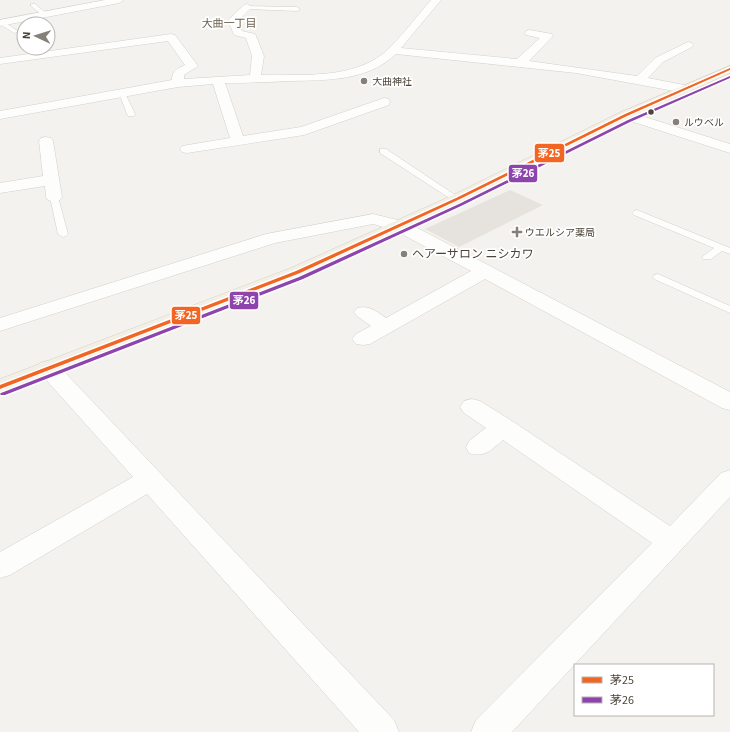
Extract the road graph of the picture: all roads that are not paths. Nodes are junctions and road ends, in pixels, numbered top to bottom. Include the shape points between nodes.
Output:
1 (119, 0) edge
2 (436, 0) edge
3 (95, 2) edge
4 (33, 5) dead end
5 (247, 7) joint
6 (297, 9) dead end
7 (44, 14) junction
8 (1, 22) edge
9 (16, 32) dead end
10 (530, 33) dead end
11 (676, 42) dead end
12 (393, 50) junction
13 (0, 61) edge
14 (519, 64) junction
15 (730, 69) edge
16 (255, 79) junction
17 (640, 79) junction
18 (218, 80) junction
19 (178, 83) junction
20 (685, 89) junction
21 (122, 93) junction
22 (384, 108) dead end
23 (131, 114) dead end
24 (0, 115) edge
25 (626, 115) junction
26 (46, 141) dead end
27 (238, 141) junction
28 (186, 149) dead end
29 (730, 149) edge
30 (383, 151) dead end
31 (50, 180) junction
32 (0, 188) edge
33 (54, 197) joint
34 (457, 200) junction
35 (637, 212) dead end
36 (400, 226) junction
37 (63, 234) dead end
38 (725, 249) edge
39 (707, 257) dead end
40 (483, 272) junction
41 (658, 277) dead end
42 (730, 310) edge
43 (364, 312) dead end
44 (0, 325) edge
45 (385, 326) junction
46 (363, 338) dead end
47 (48, 368) junction
48 (0, 387) edge
49 (730, 402) edge
50 (472, 407) dead end
51 (503, 427) junction
52 (478, 447) dead end
53 (151, 479) junction
54 (730, 480) edge
55 (672, 542) junction
56 (0, 566) edge
57 (382, 732) edge
58 (488, 732) edge

1 - 3 street
2 - 12 street
3 - 7 street
4 - 7 lane
5 - 6 lane
5 - 16 street via 233,20 238,33 251,36 258,56
7 - 8 street
8 - 9 lane
10 - 14 street via 548,36
11 - 17 street via 693,46 659,60
12 - 14 street
12 - 16 street via 387,57 354,73 340,76
13 - 19 street via 171,37 192,66 178,72
14 - 17 street
15 - 20 main road
16 - 18 street
17 - 20 street
18 - 19 street
18 - 27 street
19 - 21 street
20 - 25 main road
21 - 23 lane
21 - 24 street
22 - 27 street via 368,108 307,135
25 - 29 street
25 - 34 main road
26 - 31 street
27 - 28 street
30 - 34 lane
31 - 32 street
31 - 33 street
33 - 37 lane
34 - 36 main road
35 - 38 lane
36 - 40 street
36 - 44 street via 373,219 272,238
36 - 47 main road via 298,272
38 - 39 lane
40 - 45 street
40 - 49 street
41 - 42 lane
43 - 45 street
45 - 46 street
47 - 48 main road
47 - 53 street
50 - 51 street
51 - 52 street
51 - 55 street
53 - 56 street
53 - 57 street
54 - 55 street
55 - 58 street

